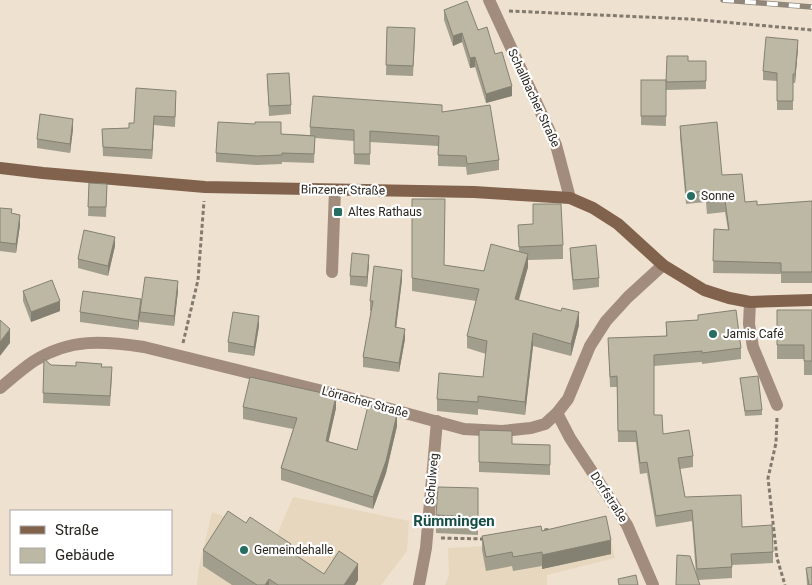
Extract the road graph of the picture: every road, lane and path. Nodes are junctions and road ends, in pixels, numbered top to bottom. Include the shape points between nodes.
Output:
1 (491, 5) edge
2 (812, 30) edge
3 (0, 168) edge
4 (205, 187) junction
5 (335, 190) junction
6 (570, 198) junction
7 (663, 265) junction
8 (332, 272) dead end
9 (812, 300) edge
10 (750, 302) junction
11 (180, 356) junction
12 (0, 388) edge
13 (777, 405) joint
14 (557, 413) junction
15 (437, 421) junction
16 (555, 528) edge
17 (537, 531) edge
18 (427, 538) junction
19 (492, 539) edge
20 (419, 585) edge
21 (653, 585) edge
22 (785, 585) edge

1 - 2 path
1 - 6 street, Schallbacher Straße via 556,145
3 - 4 main road, Binzener Straße
4 - 5 main road, Binzener Straße
4 - 11 path via 198,280
5 - 6 main road, Binzener Straße via 474,192
5 - 8 street
6 - 7 main road, Binzener Straße via 618,224
7 - 10 main road, Binzener Straße via 704,290
7 - 14 street, Lörracher Straße via 606,321 590,346 568,399
9 - 10 main road, Binzener Straße
10 - 13 street via 753,347
11 - 12 street, Lörracher Straße via 113,342 84,342 58,349 35,361
11 - 15 street, Lörracher Straße
13 - 22 path via 776,443 768,478 777,558
14 - 15 street, Lörracher Straße via 545,424 502,431 464,429
14 - 21 street, Dorfstraße via 627,525
15 - 18 street, Schulweg
16 - 17 path
18 - 19 path
18 - 20 street, Schulweg

